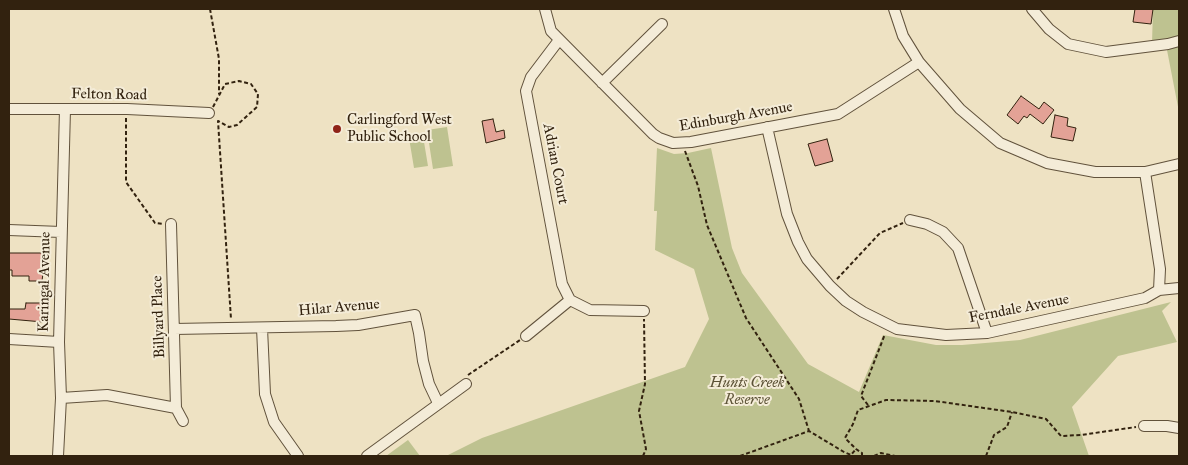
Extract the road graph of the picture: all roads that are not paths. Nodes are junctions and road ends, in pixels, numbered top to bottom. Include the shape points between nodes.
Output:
1 (545, 9) edge
2 (894, 9) edge
3 (1032, 9) edge
4 (662, 24) dead end
5 (560, 40) junction
6 (1179, 40) edge
7 (919, 62) junction
8 (602, 82) junction
9 (9, 109) edge
10 (65, 109) junction
11 (209, 113) road end
12 (767, 127) junction
13 (1179, 164) edge
14 (1145, 172) junction
15 (910, 220) road end
16 (171, 224) road end
17 (9, 230) edge
18 (61, 232) junction
19 (1179, 288) edge
20 (1159, 290) junction
21 (570, 300) junction
22 (644, 312) road end
23 (262, 328) junction
24 (174, 329) junction
25 (987, 333) junction
26 (526, 336) road end
27 (9, 340) edge
28 (59, 342) junction
29 (466, 384) road end
30 (61, 398) junction
31 (438, 403) junction
32 (176, 408) junction
33 (183, 421) dead end
34 (1144, 426) road end
35 (1179, 428) edge
36 (58, 456) edge
37 (298, 456) edge
38 (367, 456) edge

1 - 5 street, Edinburgh Avenue via 551,31
2 - 7 street via 903,36
3 - 6 street via 1068,44 1106,52
4 - 8 street
5 - 8 street, Edinburgh Avenue
5 - 21 street, Adrian Court via 531,77 526,91 562,284
7 - 12 street, Edinburgh Avenue via 838,114
7 - 14 street via 960,109 1000,143 1047,163 1095,172
8 - 12 street, Edinburgh Avenue via 658,138 673,143 683,144
9 - 10 street, Felton Road
10 - 11 street, Felton Road
10 - 18 street, Karingal Avenue
12 - 25 street, Ferndale Avenue via 791,228 807,259 846,301 897,329 946,335
13 - 14 street
14 - 20 street via 1160,269
15 - 25 street via 943,232 958,248
16 - 24 street, Billyard Place
17 - 18 street
18 - 28 street, Karingal Avenue
19 - 20 street, Ferndale Avenue
20 - 25 street, Ferndale Avenue via 1145,298
21 - 22 street via 590,310
21 - 26 street
23 - 24 street, Hilar Avenue
23 - 31 street, Hilar Avenue via 336,326 414,315 429,384
23 - 37 street via 266,394 274,422
24 - 32 street, Billyard Place
27 - 28 street
28 - 30 street, Karingal Avenue
29 - 31 street
30 - 32 street via 107,395
30 - 36 street, Karingal Avenue
31 - 38 street
32 - 33 street
34 - 35 street

